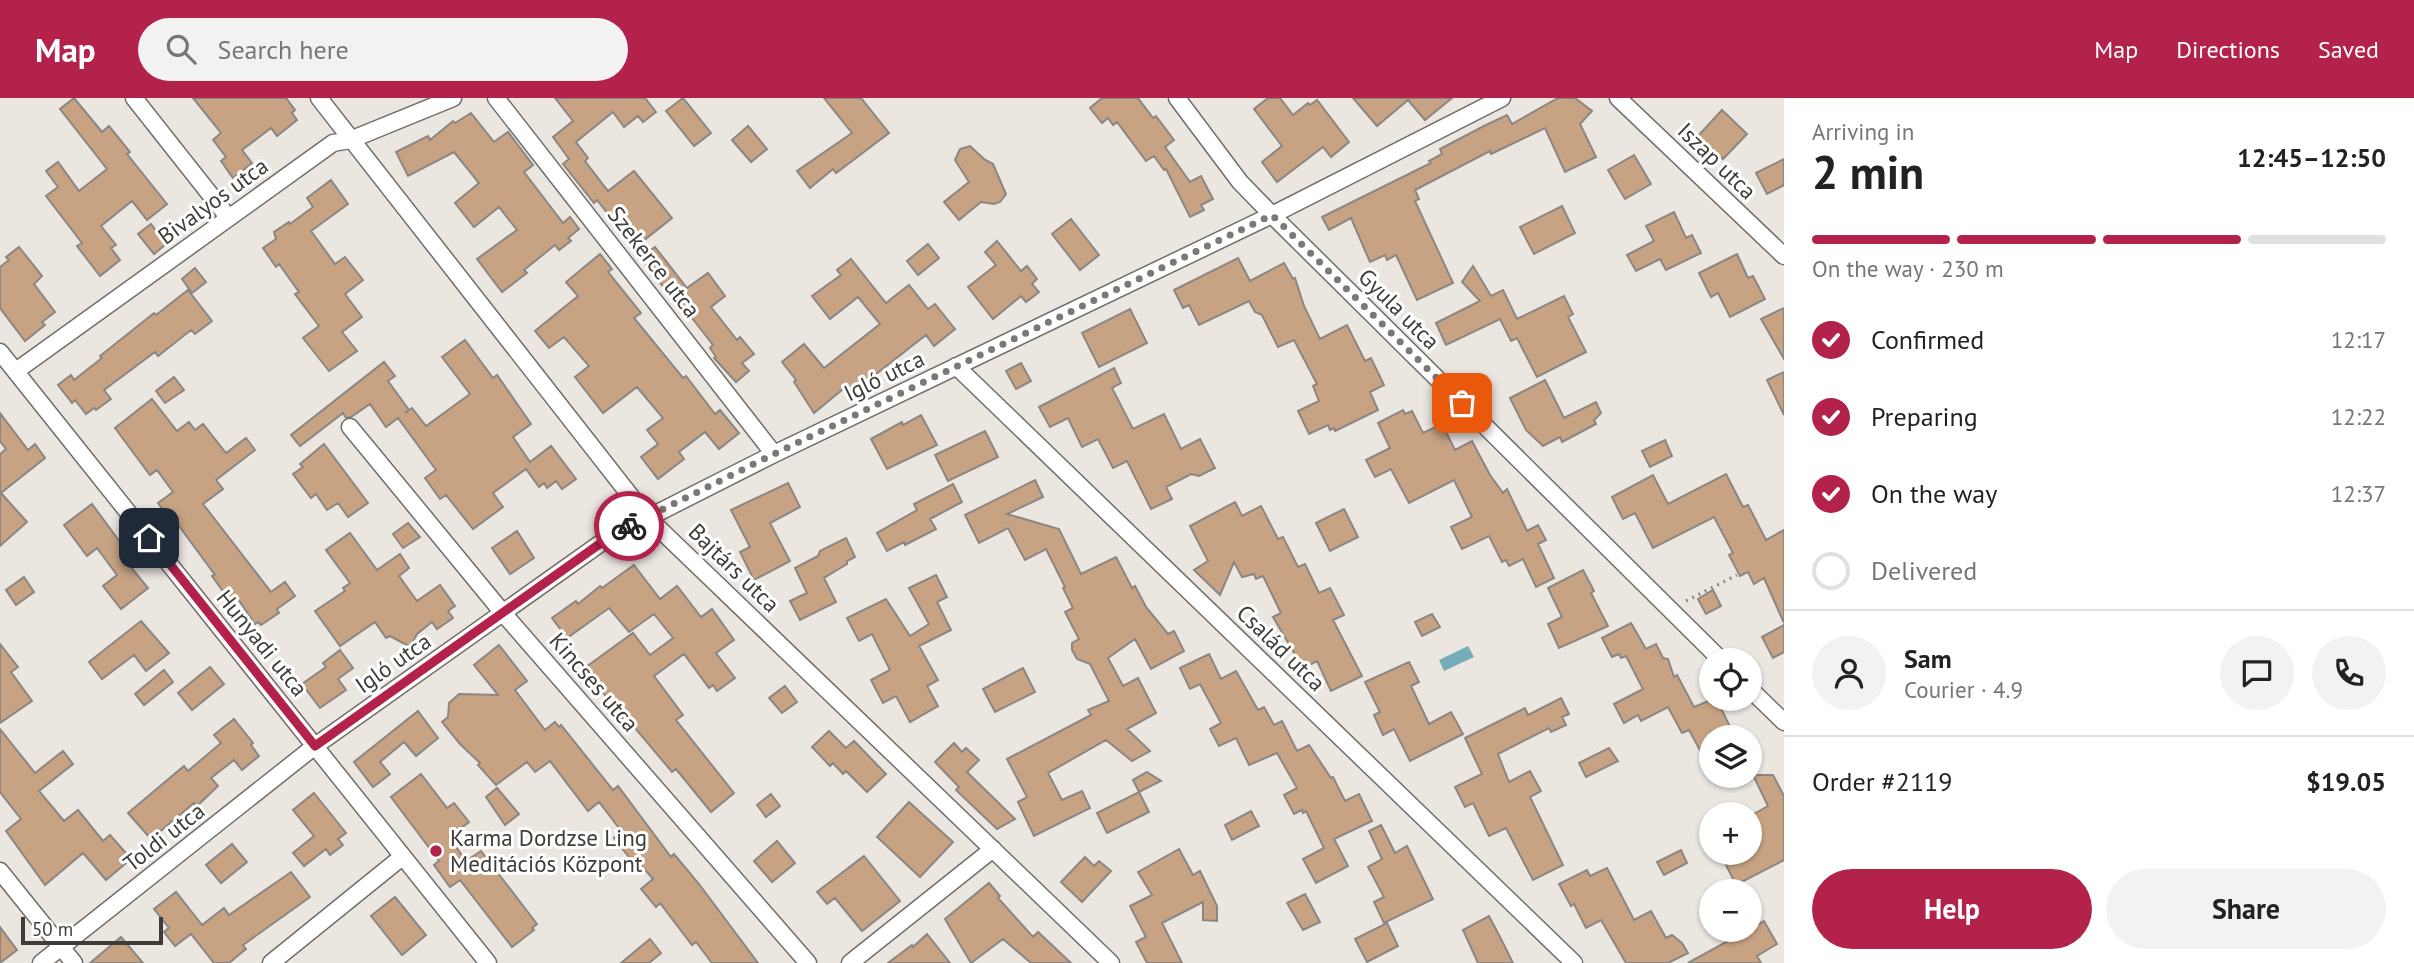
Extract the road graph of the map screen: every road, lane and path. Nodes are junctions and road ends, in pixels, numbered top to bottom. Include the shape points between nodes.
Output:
1 (134, 98) edge
2 (319, 98) edge
3 (453, 98) edge
4 (496, 98) edge
5 (1177, 98) edge
6 (1502, 98) edge
7 (1618, 98) edge
8 (350, 140) junction
9 (1272, 215) junction
10 (228, 217) junction
11 (1784, 256) edge
12 (0, 352) edge
13 (956, 366) junction
14 (16, 371) junction
15 (350, 427) dead end
16 (774, 454) junction
17 (647, 517) junction
18 (1737, 575) dead end
19 (1671, 609) junction
20 (503, 613) junction
21 (1709, 648) edge
22 (1762, 701) edge
23 (1784, 722) edge
24 (315, 746) junction
25 (993, 849) junction
26 (402, 857) junction
27 (0, 871) edge
28 (61, 947) junction
29 (41, 963) edge
30 (74, 963) edge
31 (271, 963) edge
32 (488, 963) edge
33 (808, 963) edge
34 (850, 963) edge
35 (1111, 963) edge
36 (1574, 963) edge

1 - 10 street
2 - 8 street, Bajtárs utca
3 - 8 street, Bivalyos utca
4 - 16 street, Szekerce utca
5 - 9 street, Gyula utca via 1240,182
6 - 9 street, Igló utca
7 - 11 street, Iszap utca
8 - 10 street, Bivalyos utca via 333,143
8 - 17 street, Bajtárs utca
9 - 13 street, Igló utca
9 - 19 street, Gyula utca
10 - 14 street, Bivalyos utca
12 - 14 street, Hunyadi utca
13 - 16 street, Igló utca
13 - 36 street, Család utca
14 - 24 street, Hunyadi utca
15 - 20 street, Kincses utca
16 - 17 street, Igló utca
17 - 20 street, Igló utca via 608,538
17 - 25 street, Bajtárs utca
18 - 19 path
19 - 21 street, Gyula utca
20 - 24 street, Igló utca
20 - 33 street, Kincses utca
22 - 23 street
24 - 26 street, Hunyadi utca
24 - 28 street, Toldi utca
25 - 34 street
25 - 35 street, Bajtárs utca
26 - 31 street
26 - 32 street, Hunyadi utca
27 - 28 street
28 - 29 street, Toldi utca
28 - 30 street

